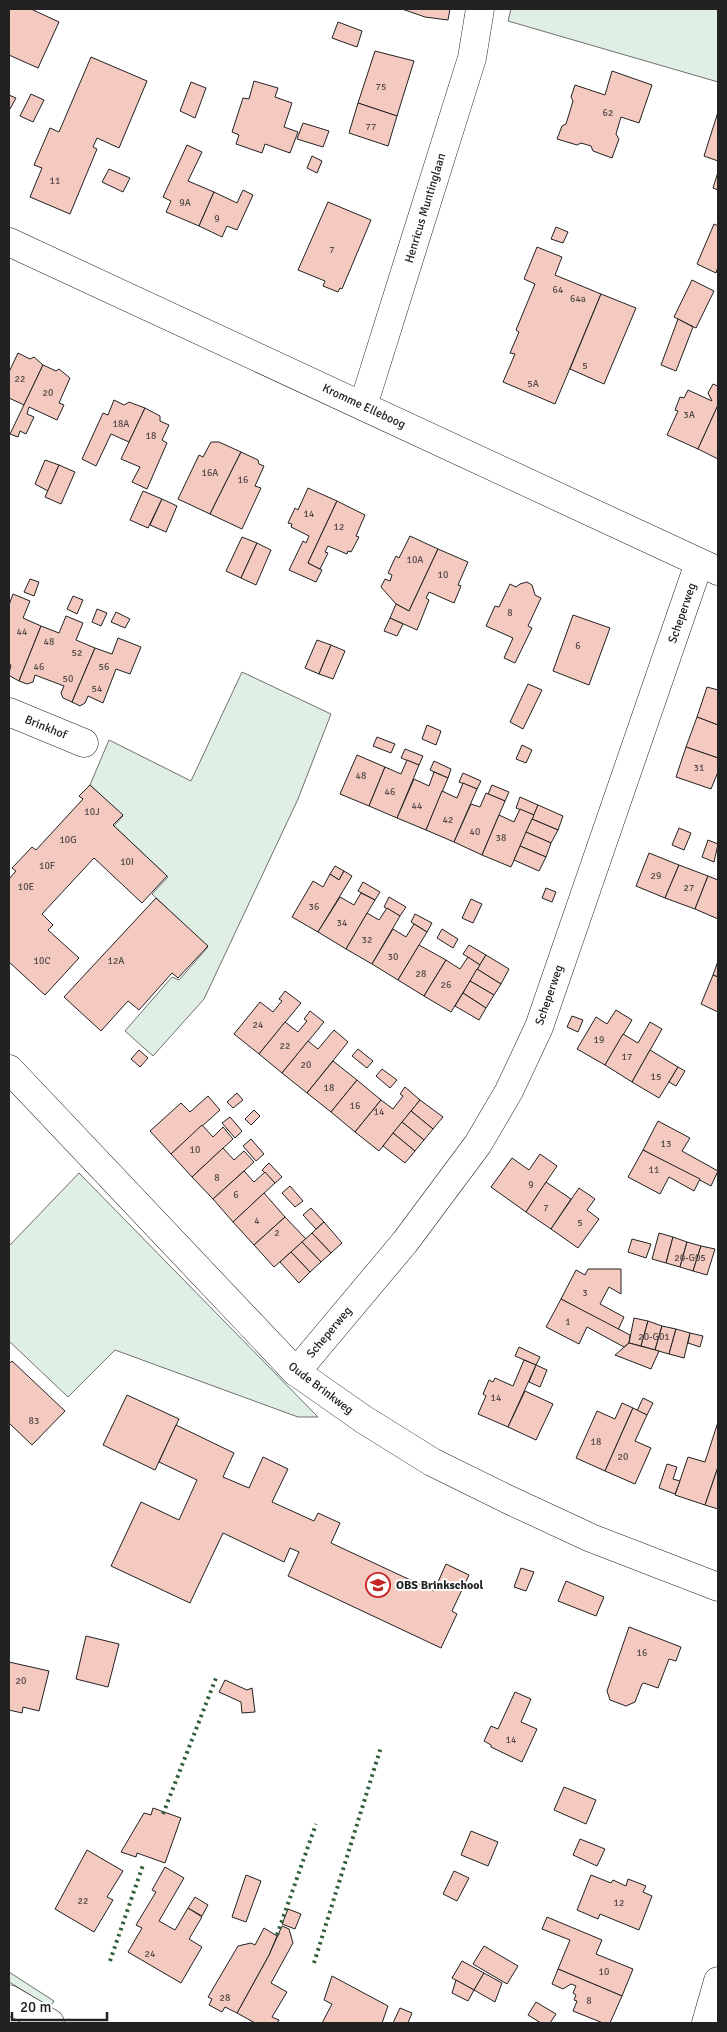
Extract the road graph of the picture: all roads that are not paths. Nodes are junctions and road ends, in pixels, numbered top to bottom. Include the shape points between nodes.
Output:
1 (480, 9) edge
2 (9, 242) edge
3 (363, 406) junction
4 (709, 567) edge
5 (9, 712) edge
6 (84, 743) dead end
7 (9, 1069) edge
8 (296, 1372) junction
9 (718, 1586) edge
10 (718, 1981) edge
11 (9, 1998) edge
12 (50, 2023) edge
13 (706, 2023) edge

1 - 3 street, Henricus Muntinglaan via 472,58
2 - 3 street, Kromme Elleboog
3 - 4 street, Kromme Elleboog
4 - 8 street, Scheperweg via 539,1027 509,1090 478,1144 405,1242
5 - 6 street, Brinkhof
7 - 8 street, Oude Brinkweg
8 - 9 street, Oude Brinkweg via 363,1419 441,1466 591,1538
10 - 13 street
11 - 12 street

